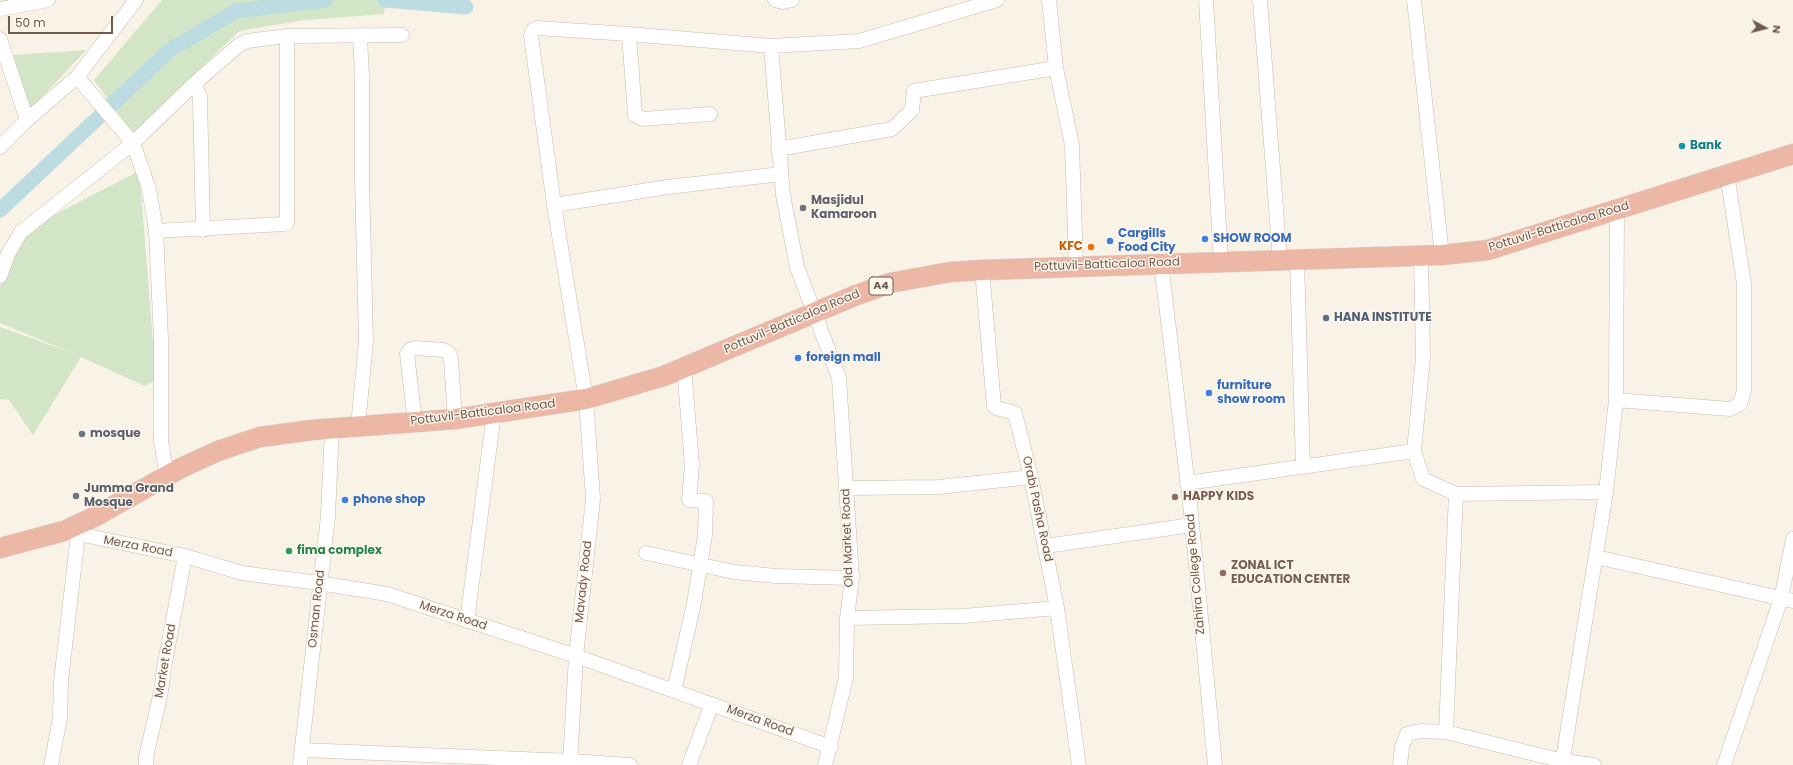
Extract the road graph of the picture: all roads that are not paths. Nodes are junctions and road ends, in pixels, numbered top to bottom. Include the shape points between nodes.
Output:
1 (48, 0) edge
2 (136, 0) edge
3 (775, 0) edge
4 (792, 0) edge
5 (997, 0) edge
6 (1049, 0) edge
7 (1206, 0) edge
8 (1260, 0) edge
9 (1414, 0) edge
10 (0, 9) edge
11 (629, 34) junction
12 (360, 35) junction
13 (402, 35) dead end
14 (287, 36) junction
15 (0, 39) edge
16 (771, 46) junction
17 (1056, 68) junction
18 (80, 82) junction
19 (195, 83) junction
20 (710, 114) dead end
21 (27, 120) junction
22 (130, 139) junction
23 (0, 147) edge
24 (778, 148) junction
25 (1793, 154) edge
26 (781, 174) junction
27 (1727, 174) junction
28 (554, 205) junction
29 (1618, 208) junction
30 (203, 230) junction
31 (156, 231) junction
32 (1442, 255) junction
33 (1421, 256) junction
34 (1289, 260) junction
35 (1221, 262) junction
36 (1161, 263) junction
37 (1076, 266) junction
38 (982, 270) junction
39 (0, 276) edge
40 (815, 312) junction
41 (684, 368) junction
42 (586, 399) junction
43 (1616, 400) junction
44 (494, 413) junction
45 (455, 419) junction
46 (415, 422) junction
47 (360, 426) junction
48 (332, 428) junction
49 (1414, 451) junction
50 (1302, 466) junction
51 (167, 476) junction
52 (1031, 477) junction
53 (1187, 483) junction
54 (846, 488) junction
55 (1606, 492) junction
56 (1456, 494) junction
57 (1192, 525) junction
58 (71, 533) junction
59 (1793, 538) edge
60 (1046, 546) junction
61 (0, 548) edge
62 (646, 554) dead end
63 (186, 556) junction
64 (1596, 557) junction
65 (701, 565) junction
66 (852, 578) junction
67 (319, 583) junction
68 (1787, 600) edge
69 (1056, 608) junction
70 (847, 618) junction
71 (467, 621) junction
72 (576, 656) junction
73 (674, 691) junction
74 (712, 704) junction
75 (1446, 732) junction
76 (831, 747) junction
77 (302, 750) junction
78 (570, 763) edge
79 (1563, 763) edge
80 (51, 765) edge
81 (146, 765) edge
82 (300, 765) edge
83 (630, 765) edge
84 (688, 765) edge
85 (825, 765) edge
86 (1079, 765) edge
87 (1215, 765) edge
88 (1400, 765) edge
89 (1594, 765) edge
90 (1724, 765) edge

1 - 10 street
2 - 18 street
3 - 4 street
5 - 16 street via 859,41
6 - 17 street
7 - 35 street
8 - 34 street
9 - 32 street
11 - 16 street
11 - 20 street via 635,115 643,119
11 - 28 street, Mavady Road via 537,28 533,30 531,36
12 - 13 street
12 - 14 street
12 - 47 street via 366,341
14 - 19 street via 247,41 239,45
14 - 30 street via 287,223
15 - 21 street
16 - 24 street, Old Market Road
17 - 24 street via 914,91 912,110 892,129
17 - 37 street via 1072,146
18 - 21 street
18 - 22 street
19 - 22 street
19 - 30 street via 200,97
21 - 23 street
22 - 31 street via 148,189
22 - 39 street via 21,232 8,254
24 - 26 street, Old Market Road
25 - 27 highway, Pottuvil-Batticaloa Road / A4
26 - 28 street via 668,187
26 - 40 street, Old Market Road via 797,267
27 - 29 highway, Pottuvil-Batticaloa Road / A4
27 - 43 street via 1744,284 1744,390 1740,404 1730,409
28 - 42 street, Mavady Road
29 - 32 highway, Pottuvil-Batticaloa Road / A4 via 1488,250
29 - 43 street
30 - 31 street
31 - 51 street via 161,339 161,442
32 - 33 highway, Pottuvil-Batticaloa Road / A4
33 - 34 highway, Pottuvil-Batticaloa Road / A4
33 - 49 street via 1423,357
34 - 35 highway, Pottuvil-Batticaloa Road / A4
34 - 50 street
35 - 36 highway, Pottuvil-Batticaloa Road / A4
36 - 37 highway, Pottuvil-Batticaloa Road / A4
36 - 53 street, Zahira College Road
37 - 38 highway, Pottuvil-Batticaloa Road / A4
38 - 40 highway, Pottuvil-Batticaloa Road / A4 via 950,272 890,284
38 - 52 street, Orabi Pasha Road via 994,406 1015,412
40 - 41 highway, Pottuvil-Batticaloa Road / A4
40 - 54 street, Old Market Road via 839,378
41 - 42 highway, Pottuvil-Batticaloa Road / A4
41 - 65 street via 692,465 689,500 706,501
42 - 44 highway, Pottuvil-Batticaloa Road / A4
42 - 72 street, Mavady Road via 593,499
43 - 55 street
44 - 45 highway, Pottuvil-Batticaloa Road / A4
44 - 71 street
45 - 46 highway, Pottuvil-Batticaloa Road / A4
45 - 46 street via 449,353 443,350 415,348 407,354
46 - 47 highway, Pottuvil-Batticaloa Road / A4
47 - 48 highway, Pottuvil-Batticaloa Road / A4
48 - 51 highway, Pottuvil-Batticaloa Road / A4 via 260,437 218,451
48 - 67 street, Osman Road via 328,516
49 - 50 street
49 - 56 street via 1423,479
50 - 53 street
51 - 58 highway, Pottuvil-Batticaloa Road / A4 via 94,517
52 - 54 street via 939,487
52 - 60 street, Orabi Pasha Road
53 - 57 street, Zahira College Road
54 - 66 street, Old Market Road
55 - 56 street
55 - 64 street
56 - 75 street
57 - 60 street
57 - 87 street, Zahira College Road
58 - 61 highway, Pottuvil-Batticaloa Road / A4
58 - 63 street, Merza Road
58 - 80 street via 60,718
59 - 68 street
60 - 69 street, Orabi Pasha Road
62 - 65 street
63 - 67 street, Merza Road via 242,573
63 - 81 street, Market Road
64 - 68 street
64 - 79 street
65 - 66 street via 741,573
65 - 73 street
66 - 70 street, Old Market Road
67 - 71 street, Merza Road via 387,594
67 - 77 street, Osman Road
68 - 90 street
69 - 70 street via 963,616
69 - 86 street, Orabi Pasha Road
70 - 76 street, Old Market Road via 846,678
71 - 72 street, Merza Road
72 - 73 street, Merza Road
72 - 78 street, Mavady Road
73 - 74 street, Merza Road
74 - 76 street, Merza Road
74 - 84 street
75 - 79 street
75 - 88 street via 1420,731 1407,734 1402,747
76 - 85 street, Old Market Road
77 - 78 street
77 - 82 street, Osman Road
78 - 83 street
79 - 89 street

